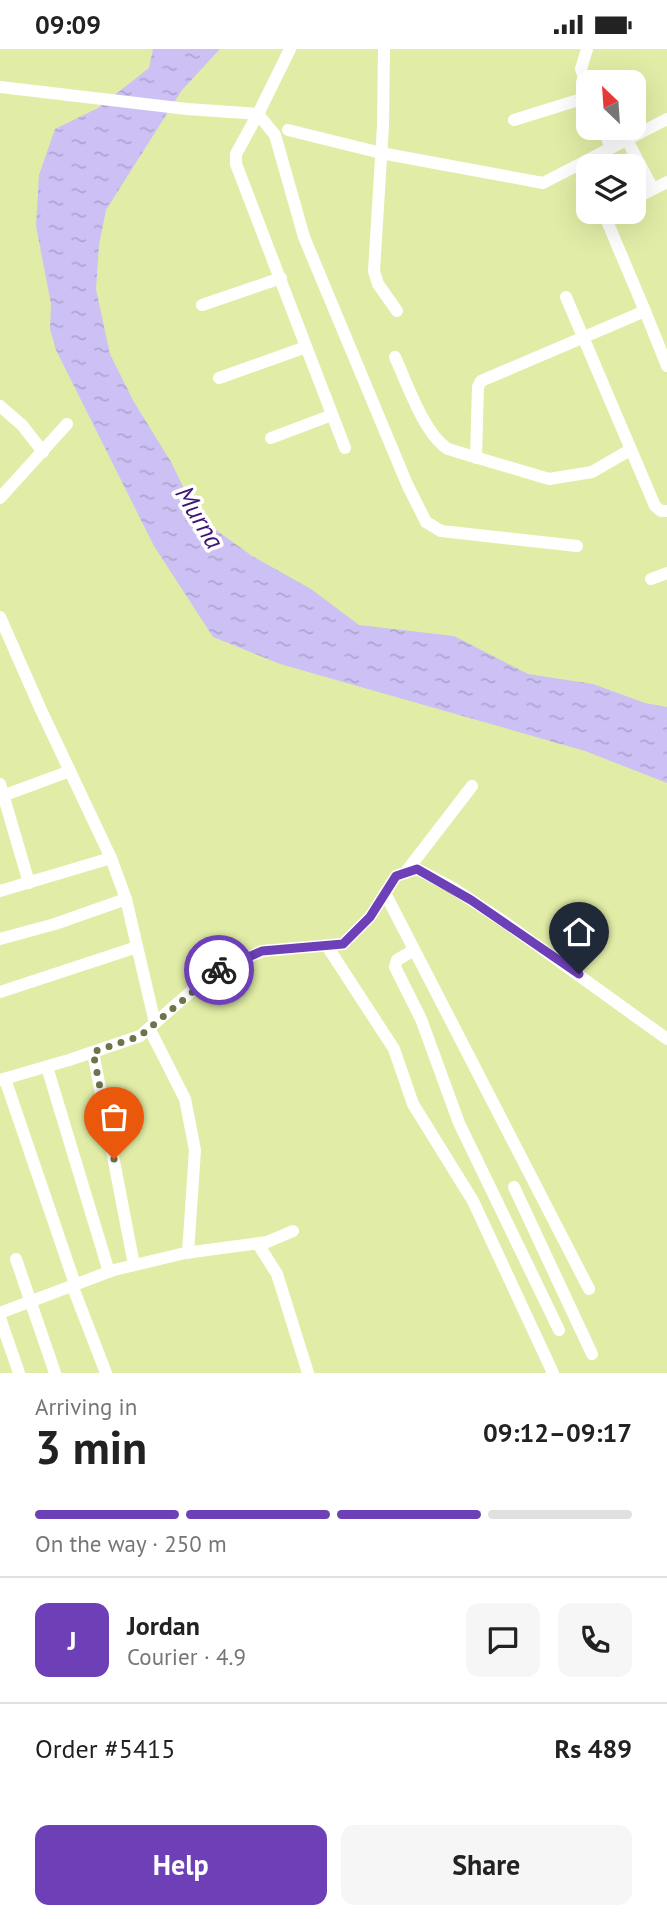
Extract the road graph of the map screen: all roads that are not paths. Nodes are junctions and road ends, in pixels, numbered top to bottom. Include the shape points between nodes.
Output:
1 (289, 49) edge
2 (384, 49) edge
3 (587, 49) edge
4 (580, 70) edge
5 (0, 87) edge
6 (576, 101) edge
7 (258, 114) junction
8 (667, 118) edge
9 (514, 120) dead end
10 (288, 130) dead end
11 (646, 130) edge
12 (608, 140) edge
13 (627, 140) joint
14 (611, 148) junction
15 (381, 153) junction
16 (667, 182) edge
17 (653, 189) junction
18 (646, 193) edge
19 (608, 224) edge
20 (281, 278) junction
21 (566, 297) dead end
22 (202, 305) dead end
23 (397, 311) dead end
24 (645, 311) junction
25 (582, 338) junction
26 (306, 347) junction
27 (395, 357) dead end
28 (667, 366) edge
29 (219, 378) dead end
30 (0, 405) edge
31 (332, 415) junction
32 (67, 424) dead end
33 (271, 438) dead end
34 (345, 447) dead end
35 (630, 450) junction
36 (43, 451) junction
37 (476, 458) junction
38 (0, 498) edge
39 (667, 511) edge
40 (577, 546) dead end
41 (667, 573) edge
42 (651, 579) dead end
43 (0, 617) edge
44 (70, 771) junction
45 (472, 786) dead end
46 (1, 793) edge
47 (111, 858) junction
48 (405, 873) junction
49 (29, 883) junction
50 (0, 891) edge
51 (385, 893) junction
52 (126, 899) junction
53 (0, 939) edge
54 (327, 946) junction
55 (137, 947) junction
56 (414, 950) junction
57 (0, 992) edge
58 (152, 1026) junction
59 (667, 1039) edge
60 (93, 1052) junction
61 (47, 1067) junction
62 (2, 1079) edge
63 (514, 1187) dead end
64 (293, 1231) dead end
65 (535, 1233) junction
66 (516, 1242) junction
67 (258, 1244) junction
68 (188, 1253) junction
69 (16, 1259) dead end
70 (134, 1265) junction
71 (109, 1272) junction
72 (74, 1285) junction
73 (589, 1289) dead end
74 (31, 1301) junction
75 (0, 1316) edge
76 (559, 1330) dead end
77 (592, 1354) dead end
78 (19, 1373) edge
79 (55, 1373) edge
80 (106, 1373) edge
81 (308, 1373) edge
82 (553, 1373) edge

1 - 7 street
2 - 15 street
3 - 4 street
5 - 7 street
6 - 9 street
7 - 20 street via 236,154 236,164
7 - 40 street via 275,135 304,237 426,522 440,531
8 - 11 street
10 - 15 street
12 - 14 street
13 - 14 street
13 - 17 street
14 - 15 street via 543,183
15 - 23 street via 374,271
16 - 17 street
17 - 18 street
19 - 24 street
20 - 22 street
20 - 26 street
21 - 25 street
24 - 25 street
24 - 28 street
25 - 35 street
25 - 37 street via 481,381
26 - 29 street
26 - 31 street
27 - 37 street via 435,439 448,449
30 - 36 street
31 - 33 street
31 - 34 street
32 - 36 street
35 - 37 street via 592,472 557,479
35 - 39 street via 655,506
36 - 38 street
41 - 42 street
43 - 44 street
44 - 46 street
44 - 47 street
45 - 48 street
46 - 49 street
47 - 49 street
47 - 52 street
48 - 51 street via 396,876
48 - 59 street via 417,869 453,888
49 - 50 street
51 - 54 street via 370,917 343,944
51 - 56 street
52 - 53 street
52 - 55 street
54 - 58 street via 262,951 223,967
54 - 82 street via 394,1049 413,1104 474,1201
55 - 57 street
55 - 58 street
56 - 66 street via 397,960 395,967 421,1019 459,1122
56 - 73 street
58 - 60 street via 140,1036
58 - 68 street via 185,1099 195,1150
60 - 61 street
60 - 70 street
61 - 62 street
61 - 71 street
62 - 72 street
63 - 65 street
64 - 67 street
65 - 66 street
65 - 77 street
66 - 76 street
67 - 68 street
67 - 81 street via 277,1273
68 - 70 street
69 - 74 street
70 - 71 street
71 - 72 street
72 - 74 street
72 - 80 street
74 - 75 street
74 - 79 street
75 - 78 street

